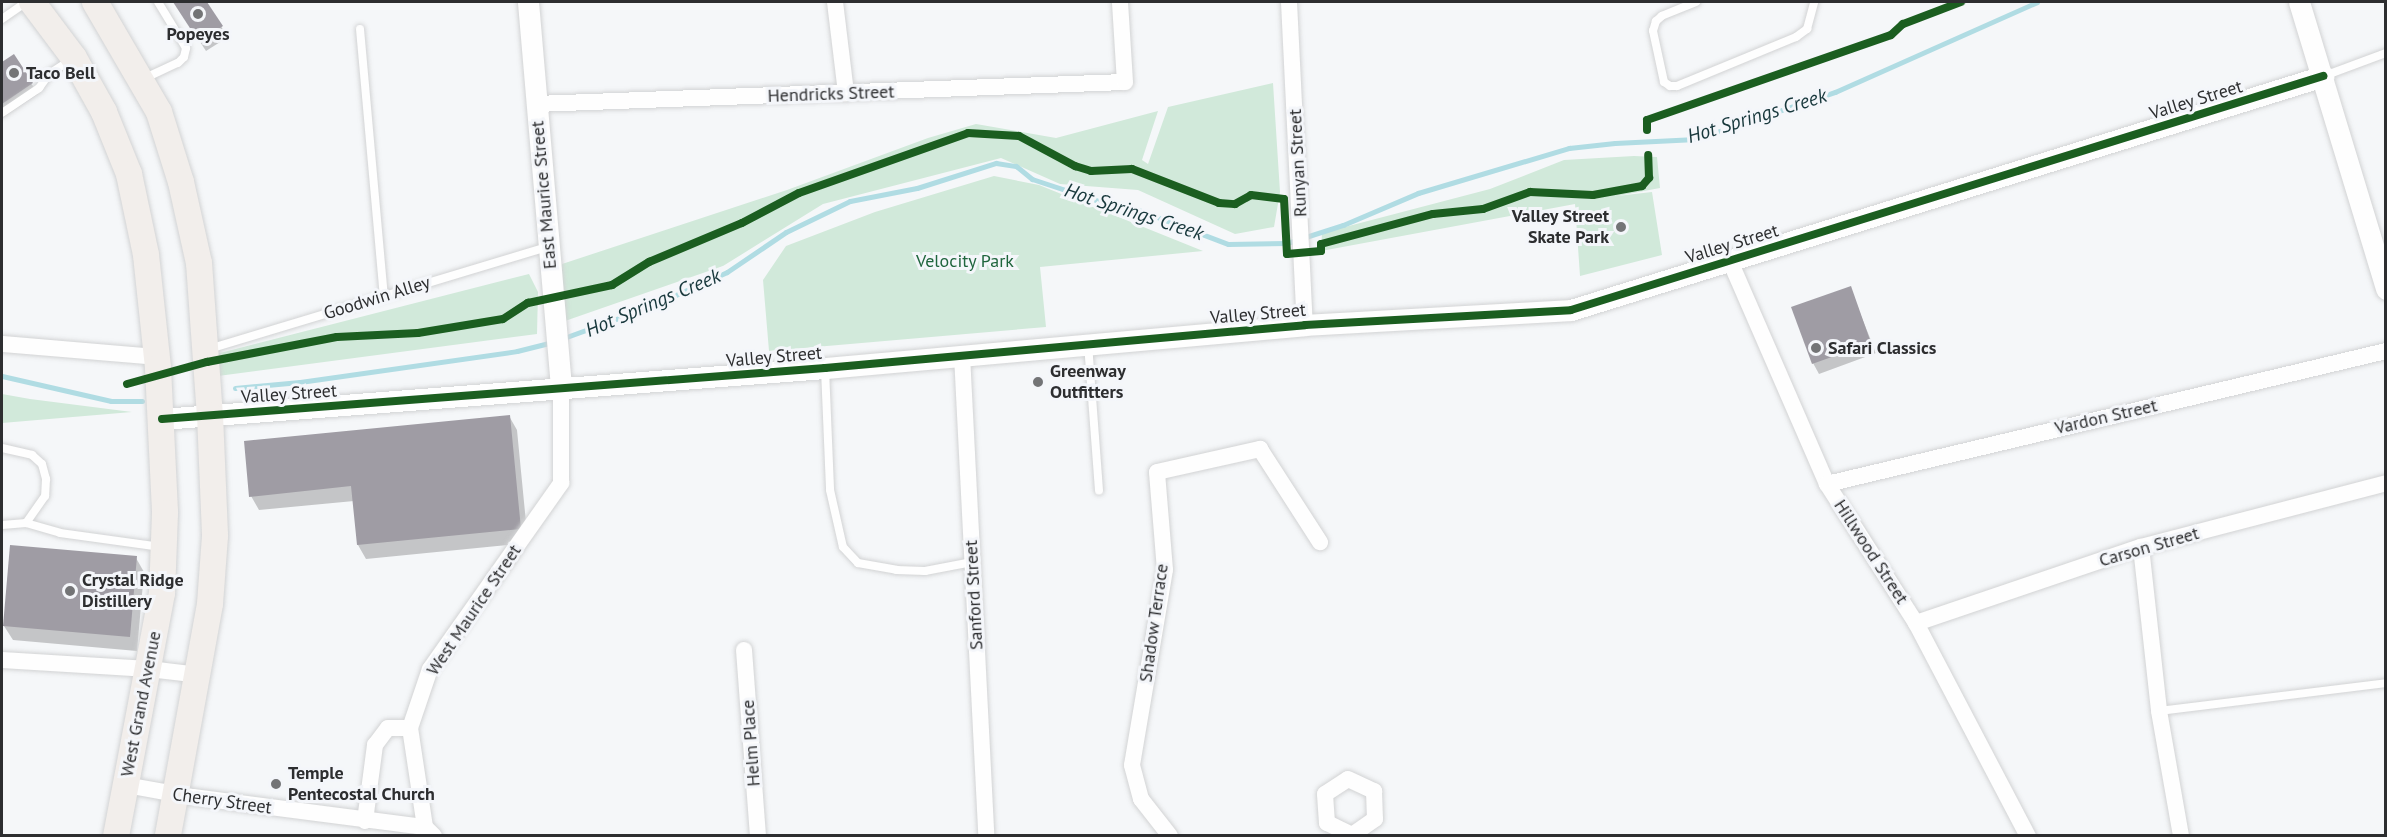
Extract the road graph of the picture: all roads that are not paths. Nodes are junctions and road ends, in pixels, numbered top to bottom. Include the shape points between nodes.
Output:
1 (26, 2) edge
2 (32, 2) edge
3 (95, 2) edge
4 (158, 2) edge
5 (528, 2) edge
6 (835, 2) edge
7 (1120, 2) edge
8 (1289, 2) edge
9 (1696, 2) edge
10 (1814, 2) edge
11 (2300, 2) edge
12 (2, 19) edge
13 (360, 29) dead end
14 (2385, 53) edge
15 (74, 58) junction
16 (2323, 76) junction
17 (142, 80) junction
18 (846, 93) junction
19 (536, 104) junction
20 (2, 113) edge
21 (2379, 244) edge
22 (549, 247) junction
23 (1730, 261) junction
24 (2385, 290) edge
25 (384, 296) junction
26 (1305, 325) junction
27 (2, 344) edge
28 (1088, 344) junction
29 (206, 350) junction
30 (2385, 351) edge
31 (962, 355) junction
32 (156, 357) junction
33 (825, 368) junction
34 (561, 389) junction
35 (210, 415) junction
36 (162, 419) junction
37 (2, 448) edge
38 (2385, 483) edge
39 (1827, 484) junction
40 (1099, 491) dead end
41 (26, 523) junction
42 (2, 525) edge
43 (1320, 542) dead end
44 (166, 547) junction
45 (2141, 547) junction
46 (972, 562) junction
47 (1916, 623) junction
48 (744, 650) dead end
49 (2, 660) edge
50 (149, 669) junction
51 (198, 675) junction
52 (2385, 682) edge
53 (2159, 711) junction
54 (410, 728) junction
55 (126, 784) junction
56 (176, 795) junction
57 (373, 826) edge
58 (429, 831) edge
59 (116, 836) edge
60 (168, 836) edge
61 (758, 836) edge
62 (986, 836) edge
63 (1170, 836) edge
64 (2028, 836) edge
65 (2181, 836) edge

1 - 12 lane
2 - 15 main road, West Grand Avenue
3 - 17 main road
4 - 17 lane via 186,48 178,63
5 - 19 street, East Maurice Street
6 - 18 street
7 - 18 street, Hendricks Street via 1125,82
8 - 26 street, Runyan Street
9 - 10 lane via 1656,21 1653,31 1664,82 1670,86 1796,38 1807,29
11 - 16 street
13 - 25 lane
14 - 16 lane
15 - 20 lane
15 - 32 main road, West Grand Avenue via 104,112 129,174 146,255
16 - 21 street
16 - 23 street, Valley Street
17 - 29 main road via 159,112 182,182 199,263
18 - 19 street, Hendricks Street
19 - 22 street, East Maurice Street
21 - 24 street
22 - 25 lane, Goodwin Alley
22 - 34 street, East Maurice Street
23 - 26 street, Valley Street via 1571,310
23 - 39 street, Hillwood Street
25 - 29 lane, Goodwin Alley
26 - 28 street, Valley Street
27 - 32 street
28 - 31 street, Valley Street
28 - 40 lane
29 - 35 main road
30 - 39 street, Vardon Street
31 - 33 street, Valley Street
31 - 46 street, Sanford Street
32 - 36 main road, West Grand Avenue
33 - 34 street, Valley Street
33 - 46 lane via 830,490 843,547 858,563 896,570 924,571
34 - 35 street, Valley Street
34 - 54 street, West Maurice Street via 561,483 430,669
35 - 36 street, Valley Street
35 - 51 main road via 215,536 210,604
36 - 44 main road, West Grand Avenue
37 - 41 lane via 22,450 42,464 45,496
38 - 45 street, Carson Street
39 - 47 street, Hillwood Street
41 - 42 lane
41 - 44 lane via 60,533
43 - 63 street, Shadow Terrace via 1260,449 1156,472 1165,570 1132,765 1141,800
44 - 50 main road, West Grand Avenue
45 - 47 street, Carson Street
45 - 53 street
46 - 62 street, Sanford Street
47 - 64 street, Hillwood Street
48 - 61 street, Helm Place
49 - 50 street
50 - 51 street
50 - 55 main road, West Grand Avenue
51 - 56 main road
52 - 53 lane
53 - 65 street
54 - 57 street via 388,728 375,745
54 - 58 street, West Maurice Street
55 - 56 street, Cherry Street
55 - 59 main road, West Grand Avenue
56 - 57 street, Cherry Street
56 - 60 main road
57 - 58 street, Cherry Street

